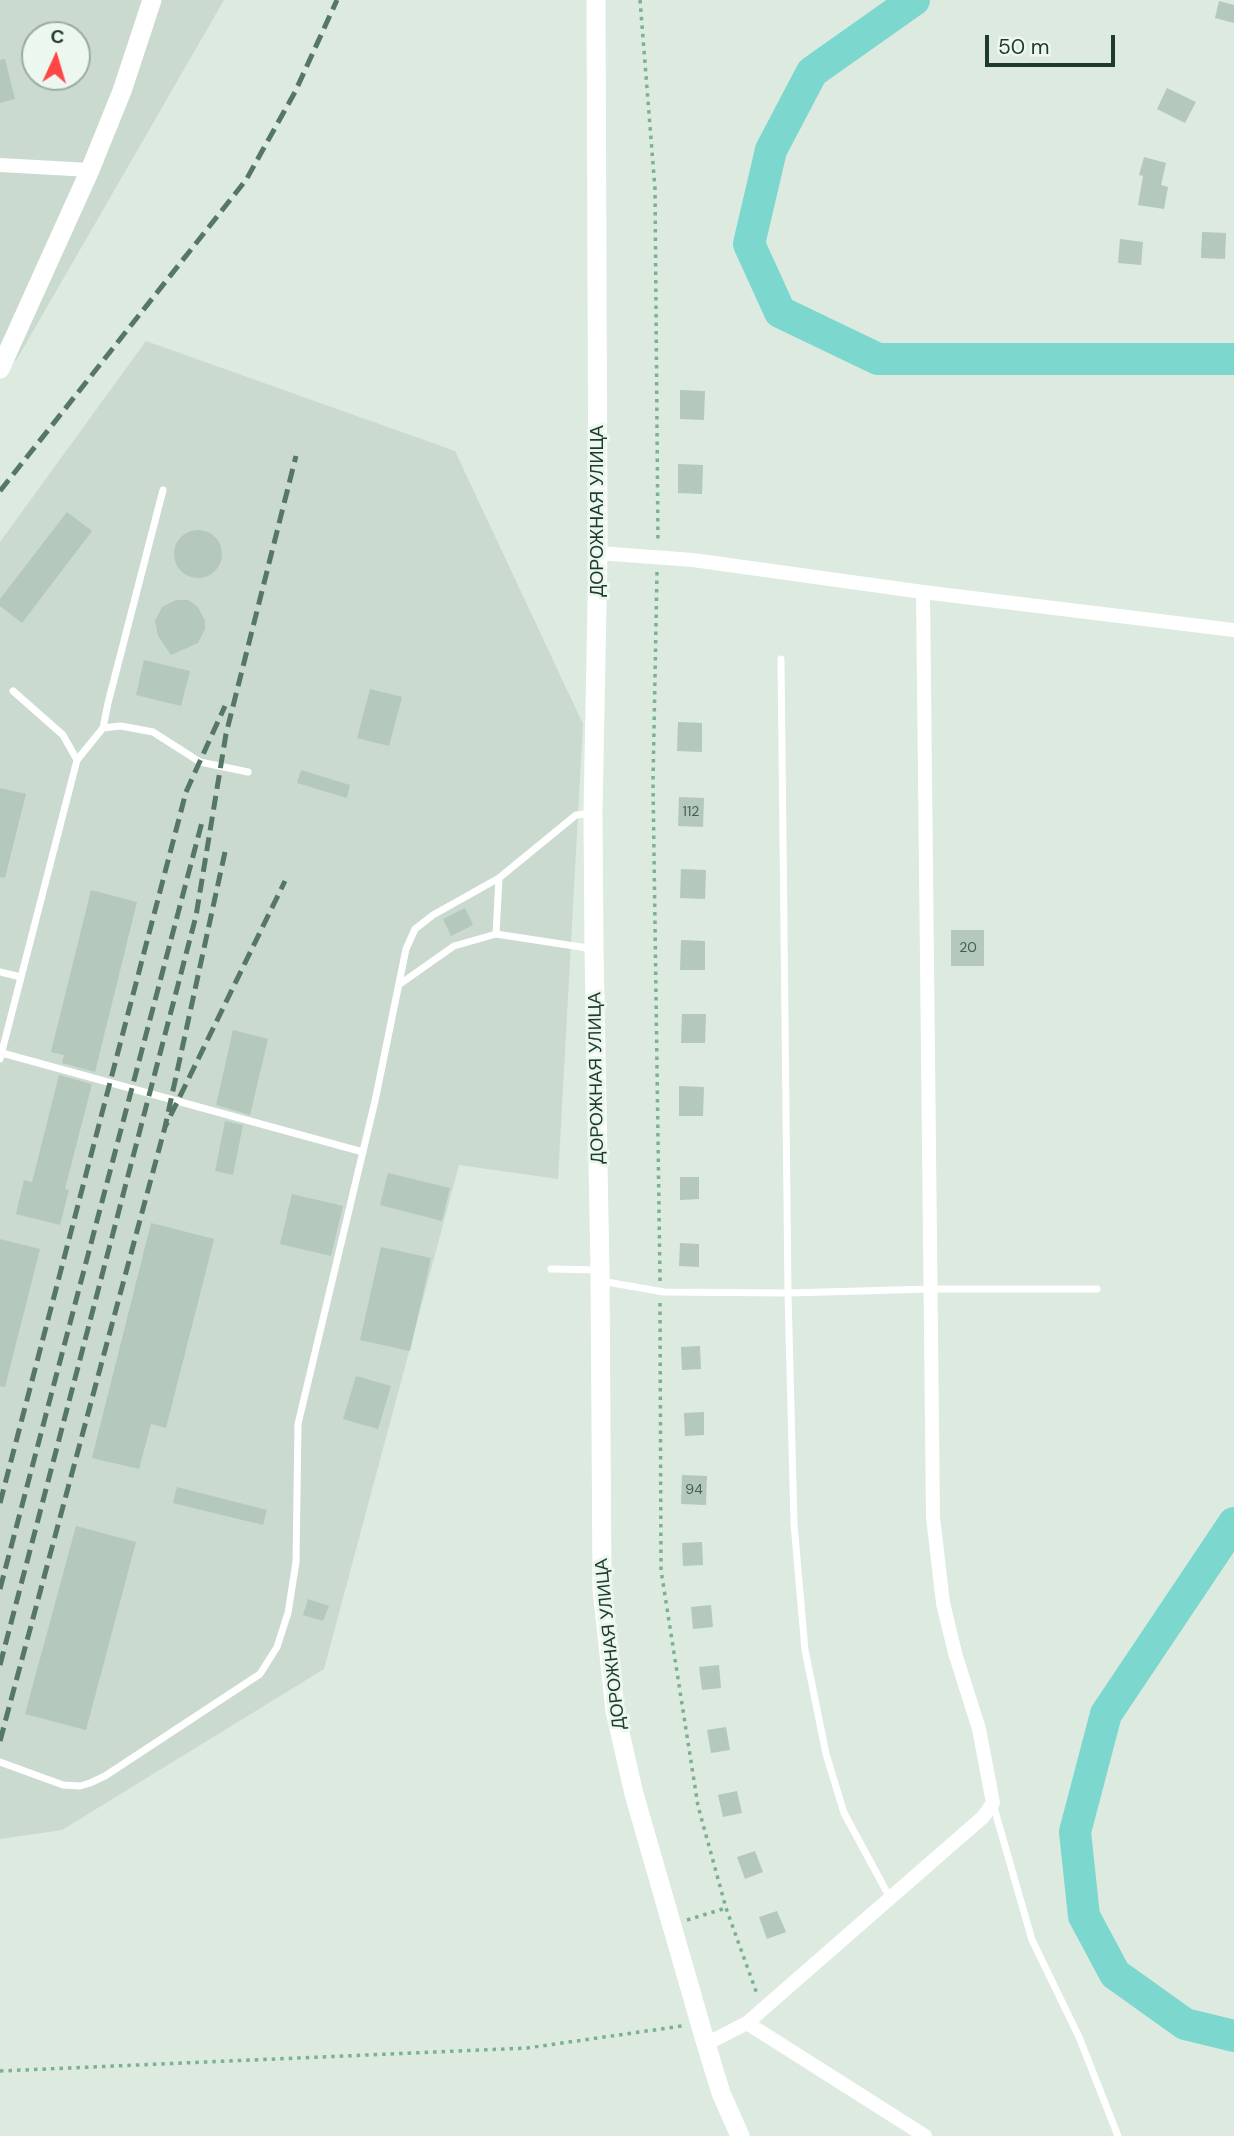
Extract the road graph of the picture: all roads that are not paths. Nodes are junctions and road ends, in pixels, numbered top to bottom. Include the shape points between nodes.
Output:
1 (152, 0) edge
2 (596, 0) edge
3 (0, 165) edge
4 (90, 170) junction
5 (0, 369) edge
6 (163, 490) dead end
7 (598, 553) junction
8 (923, 593) junction
9 (1234, 630) edge
10 (781, 659) dead end
11 (13, 691) dead end
12 (103, 728) junction
13 (77, 760) junction
14 (248, 772) dead end
15 (593, 813) junction
16 (499, 878) junction
17 (496, 934) junction
18 (594, 949) junction
19 (0, 972) edge
20 (21, 977) junction
21 (399, 985) junction
22 (1, 1056) edge
23 (363, 1152) junction
24 (551, 1269) dead end
25 (600, 1275) junction
26 (931, 1289) junction
27 (1097, 1289) dead end
28 (789, 1293) junction
29 (0, 1762) edge
30 (993, 1803) junction
31 (890, 1898) junction
32 (747, 2023) junction
33 (706, 2044) junction
34 (740, 2136) edge
35 (925, 2136) edge
36 (1118, 2136) edge

1 - 4 street
2 - 7 street, ДОРОЖНАЯ УЛИЦА
3 - 4 street
4 - 5 street
6 - 12 lane
7 - 8 street via 706,562
7 - 15 street, ДОРОЖНАЯ УЛИЦА
8 - 9 street
8 - 26 street
10 - 28 lane
11 - 13 lane via 62,735
12 - 13 lane
12 - 14 lane via 153,732 200,762
13 - 20 lane
15 - 16 lane via 576,815
15 - 18 street, ДОРОЖНАЯ УЛИЦА
16 - 17 lane
16 - 21 lane via 415,929
17 - 18 lane
17 - 21 lane via 454,946
18 - 25 street, ДОРОЖНАЯ УЛИЦА
19 - 20 lane
20 - 22 lane
21 - 23 lane
22 - 23 lane
23 - 29 lane via 298,1424 296,1562 277,1647 260,1674 90,1783 63,1784
24 - 25 lane
25 - 28 lane via 660,1291
25 - 33 street, ДОРОЖНАЯ УЛИЦА via 602,1589 615,1711 634,1794
26 - 27 lane
26 - 28 lane
26 - 30 street via 933,1517 943,1603 979,1729
28 - 31 lane via 794,1524 805,1650 826,1754 845,1814
30 - 31 street via 983,1817
30 - 36 lane via 1032,1940 1079,2037
31 - 32 street
32 - 33 street
32 - 35 street
33 - 34 street, ДОРОЖНАЯ УЛИЦА

